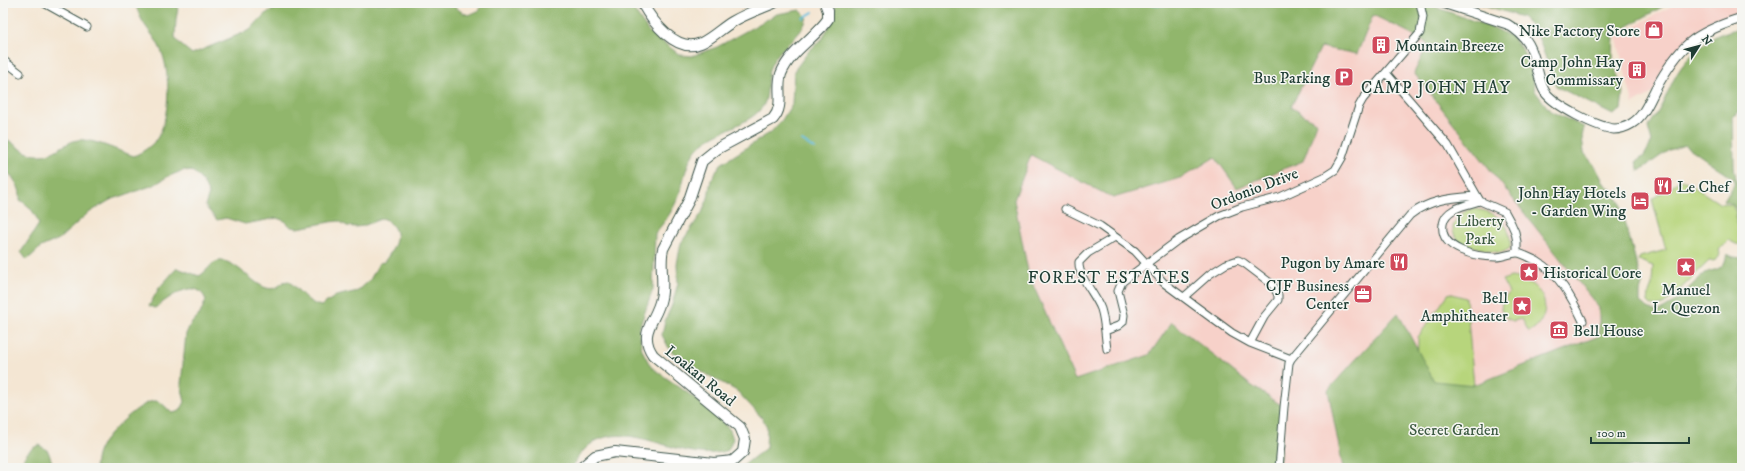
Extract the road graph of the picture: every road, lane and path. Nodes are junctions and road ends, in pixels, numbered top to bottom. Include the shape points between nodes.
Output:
1 (44, 3) edge
2 (642, 3) edge
3 (774, 3) edge
4 (1442, 3) edge
5 (1421, 4) edge
6 (826, 5) edge
7 (1742, 18) edge
8 (87, 27) dead end
9 (3, 60) edge
10 (20, 73) dead end
11 (1387, 74) junction
12 (1478, 198) junction
13 (1065, 209) dead end
14 (1115, 237) junction
15 (1517, 253) junction
16 (1147, 262) junction
17 (1184, 297) junction
18 (1583, 321) dead end
19 (1105, 330) junction
20 (1250, 343) junction
21 (1107, 349) dead end
22 (1291, 359) junction
23 (581, 468) edge
24 (1279, 468) edge

1 - 8 street
2 - 3 main road via 648,14 667,34 691,46 702,43 732,22
4 - 7 street via 1515,29 1528,41 1541,83 1550,97 1567,109 1601,126 1615,129 1627,126 1641,115 1676,56 1689,42 1716,26
5 - 11 street, Ordonio Drive via 1420,34
6 - 23 main road, Loakan Road via 829,14 825,23 781,74 777,114 773,119 717,149 702,161 690,200 666,240 661,257 662,298 647,330 646,340 649,349 661,363 740,427 745,438 743,452 733,461 714,463 614,452 595,456
9 - 10 street
11 - 12 street via 1448,146
11 - 16 street, Ordonio Drive via 1359,106 1342,158 1335,170 1280,197 1219,216
12 - 15 street via 1505,212 1515,232
12 - 15 street via 1446,216 1442,227 1445,238 1450,244 1473,255 1497,257
12 - 22 street via 1435,201 1410,215
13 - 14 street via 1096,224
14 - 16 street
14 - 19 street via 1078,262 1080,272 1101,311
15 - 18 street via 1537,261 1550,271 1568,293
16 - 17 street via 1164,283
16 - 19 street, Ordonio Drive via 1119,286 1118,296 1124,315 1123,322
17 - 20 street via 1222,326
17 - 20 street via 1210,274 1226,264 1238,260 1244,263 1273,285 1278,295 1278,300 1264,317
19 - 21 street
20 - 22 street
22 - 24 street

